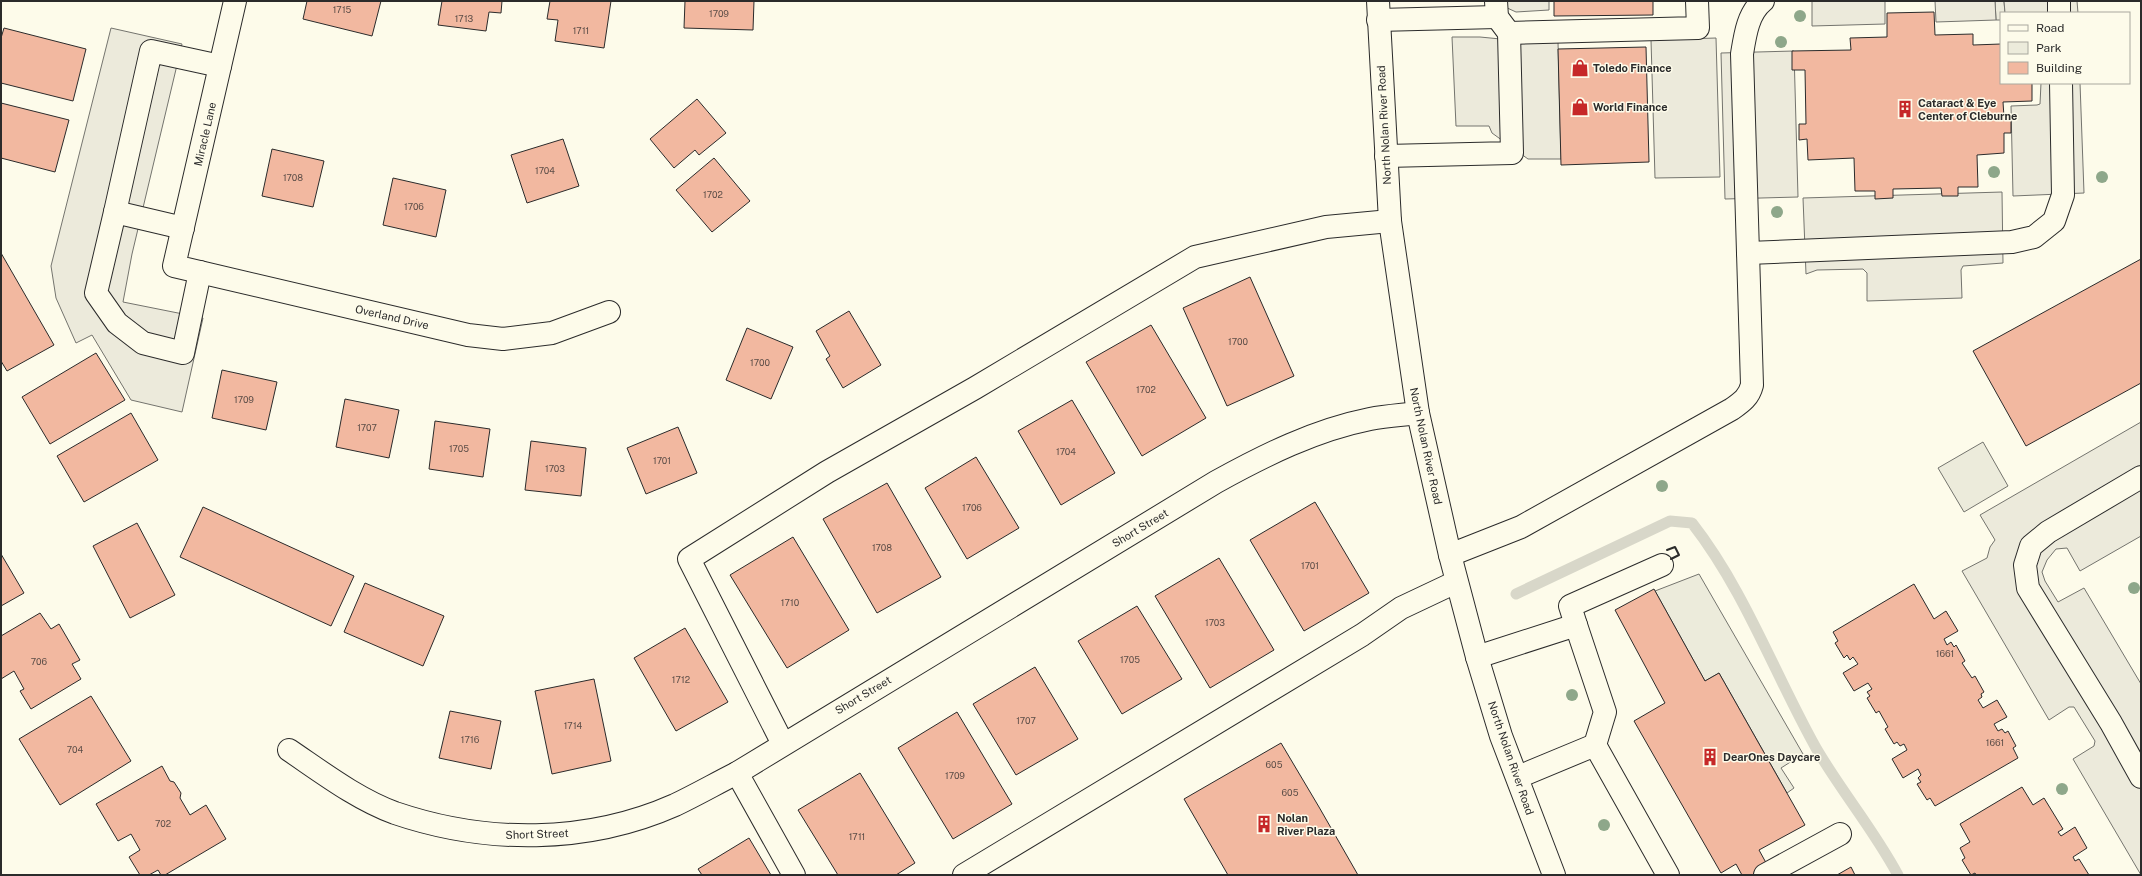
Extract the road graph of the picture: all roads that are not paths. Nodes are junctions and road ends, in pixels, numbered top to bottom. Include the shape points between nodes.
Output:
1 (235, 1) edge
2 (1698, 1) edge
3 (1763, 1) edge
4 (2059, 1) edge
5 (1378, 10) edge
6 (2059, 12) edge
7 (1501, 17) edge
8 (220, 66) junction
9 (2060, 84) edge
10 (1386, 156) junction
11 (115, 212) junction
12 (1390, 221) junction
13 (183, 228) junction
14 (1748, 252) junction
15 (174, 266) joint
16 (200, 272) junction
17 (609, 312) dead end
18 (1418, 413) junction
19 (2141, 477) edge
20 (1450, 555) junction
21 (1662, 565) dead end
22 (1456, 582) junction
23 (1576, 625) junction
24 (1477, 657) junction
25 (782, 744) junction
26 (1595, 745) junction
27 (289, 750) dead end
28 (737, 773) junction
29 (1518, 777) junction
30 (2141, 777) edge
31 (1840, 834) dead end
32 (794, 875) edge
33 (964, 875) edge
34 (1554, 875) edge
35 (1668, 875) edge
36 (1765, 875) edge

1 - 8 street, Miracle Lane
2 - 7 street via 1698,28
3 - 14 street via 1757,6 1746,30 1742,54
4 - 6 street
5 - 7 street
5 - 10 street, North Nolan River Road
7 - 10 street via 1512,153
8 - 11 street via 151,51
8 - 13 street, Miracle Lane
9 - 14 street via 2063,195 2054,221 2034,237 2012,242
10 - 12 street, North Nolan River Road
11 - 13 street
11 - 16 street via 96,293 116,323 143,343 182,353
12 - 18 street, North Nolan River Road
12 - 25 street via 1326,227 1195,257 976,388 827,472 689,559
13 - 15 street, Miracle Lane
14 - 20 street via 1752,386 1744,401 1521,527
15 - 16 street, Overland Drive
16 - 17 street, Overland Drive via 468,335 503,339 552,333
18 - 20 street, North Nolan River Road
18 - 25 street, Short Street via 1370,419 1319,433 1259,458
19 - 30 street via 2048,532 2032,546 2025,565 2028,588
20 - 22 street, North Nolan River Road
21 - 23 street via 1570,606
22 - 24 street, North Nolan River Road
22 - 33 street via 1401,608 1362,635
23 - 24 street
23 - 26 street via 1605,712
24 - 29 street, North Nolan River Road
25 - 28 street, Short Street
26 - 29 street
26 - 35 street
27 - 28 street, Short Street via 347,790 395,813 464,830 516,836 560,835 602,828 638,818 675,805
28 - 32 street
29 - 34 street, North Nolan River Road
31 - 36 street

